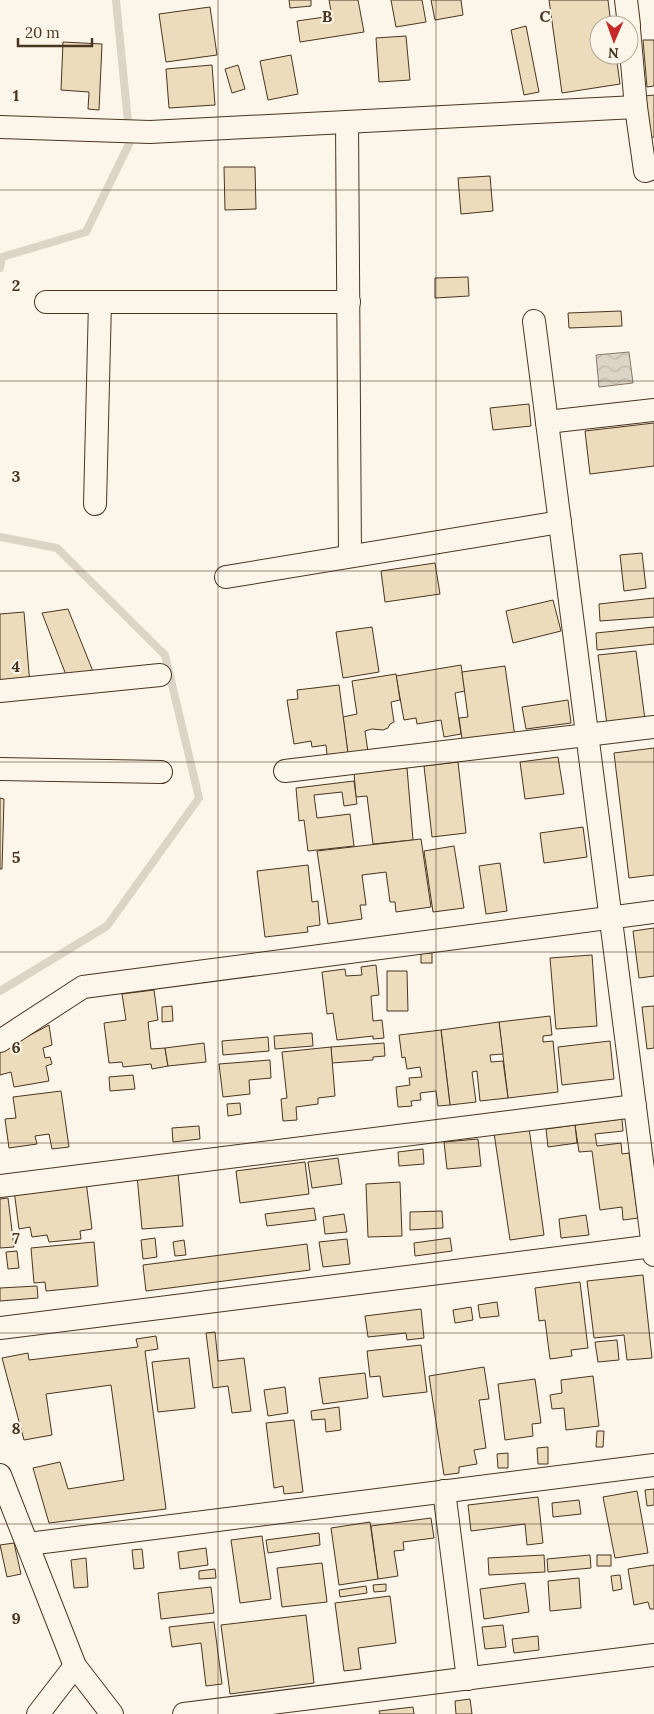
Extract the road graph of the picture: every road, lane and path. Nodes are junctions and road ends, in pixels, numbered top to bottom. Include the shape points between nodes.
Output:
1 (626, 0) edge
2 (628, 15) edge
3 (632, 65) edge
4 (636, 107) junction
5 (347, 122) junction
6 (0, 127) edge
7 (654, 168) edge
8 (46, 302) dead end
9 (100, 302) junction
10 (349, 302) junction
11 (534, 321) dead end
12 (654, 410) edge
13 (547, 422) junction
14 (95, 504) dead end
15 (560, 522) junction
16 (350, 556) junction
17 (226, 577) dead end
18 (160, 674) dead end
19 (0, 691) edge
20 (654, 727) edge
21 (587, 735) junction
22 (0, 769) edge
23 (285, 770) dead end
24 (161, 772) dead end
25 (654, 912) edge
26 (611, 918) junction
27 (0, 1041) edge
28 (635, 1106) junction
29 (0, 1186) edge
30 (654, 1249) edge
31 (0, 1328) edge
32 (654, 1465) edge
33 (0, 1475) edge
34 (444, 1491) junction
35 (28, 1544) junction
36 (654, 1655) edge
37 (76, 1666) junction
38 (468, 1678) junction
39 (38, 1714) edge
40 (112, 1714) edge
41 (184, 1714) edge

1 - 2 street
3 - 4 street
4 - 5 street
4 - 7 street via 645,171
5 - 6 street via 150,132
5 - 10 street
8 - 9 street
9 - 10 street
9 - 14 street
10 - 16 street
11 - 13 street
12 - 13 street
13 - 15 street
15 - 16 street
15 - 21 street
16 - 17 street
18 - 19 street
20 - 21 street
21 - 23 street
21 - 26 street
22 - 24 street
25 - 26 street
26 - 27 street via 83,987
26 - 28 street
28 - 29 street
28 - 30 street
30 - 31 street
32 - 34 street
33 - 35 street
34 - 35 street
34 - 38 street
35 - 37 street
36 - 38 street
37 - 39 street
37 - 40 street
38 - 41 street

